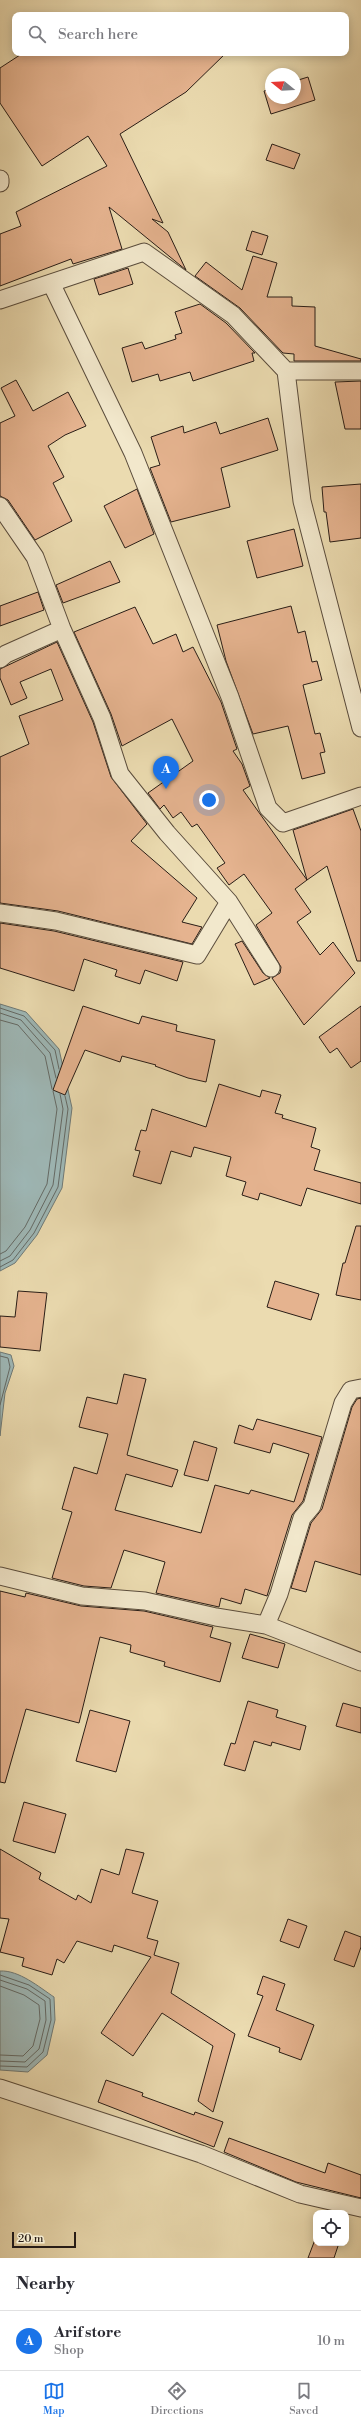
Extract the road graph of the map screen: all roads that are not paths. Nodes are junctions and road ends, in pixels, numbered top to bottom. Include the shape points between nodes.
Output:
1 (0, 179) edge
2 (0, 183) edge
3 (51, 283) junction
4 (0, 300) edge
5 (286, 370) junction
6 (361, 371) edge
7 (0, 506) edge
8 (62, 629) junction
9 (0, 659) edge
10 (361, 728) edge
11 (361, 796) edge
12 (229, 902) junction
13 (0, 913) edge
14 (271, 968) dead end
15 (361, 1388) edge
16 (0, 1576) edge
17 (266, 1625) junction
18 (361, 1662) edge
19 (0, 2088) edge
20 (361, 2208) edge

1 - 2 street
3 - 4 street
3 - 5 street via 144,252 234,315
3 - 11 street via 133,454 230,697 268,808 283,823
5 - 6 street
5 - 10 street via 302,501
7 - 8 street via 35,557
8 - 9 street
8 - 12 street via 102,718 120,774 167,833
12 - 13 street via 197,955 56,921
12 - 14 street
15 - 17 street via 351,1390 343,1403 312,1506 302,1518 279,1594
16 - 17 street via 82,1596 145,1602
17 - 18 street
19 - 20 street via 201,2154 300,2194

